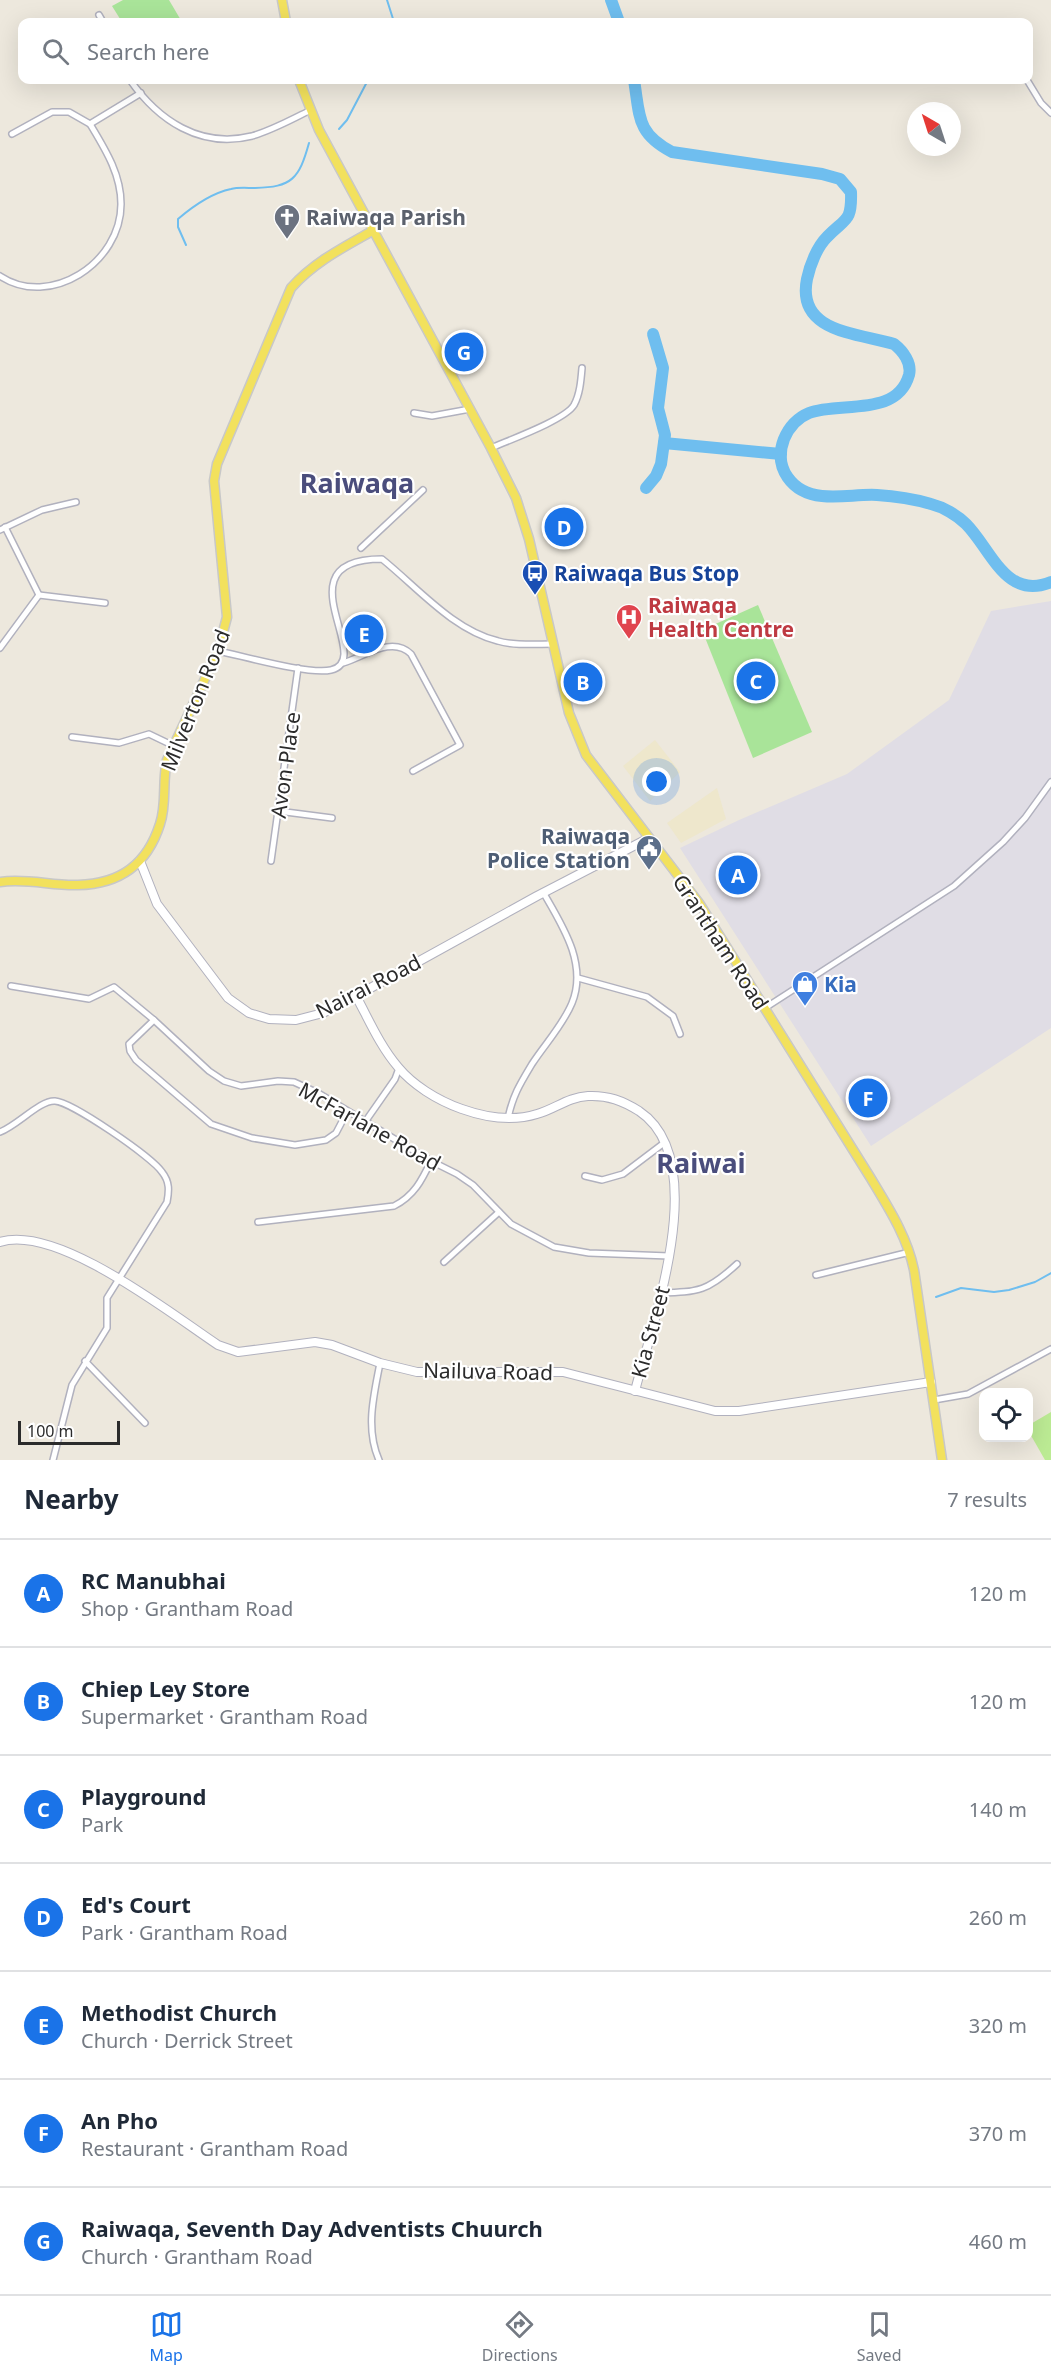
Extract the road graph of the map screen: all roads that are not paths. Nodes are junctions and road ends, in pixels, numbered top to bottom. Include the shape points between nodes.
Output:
1 (282, 0) edge
2 (99, 15) dead end
3 (101, 18) edge
4 (285, 18) edge
5 (133, 84) edge
6 (301, 84) edge
7 (1029, 84) edge
8 (141, 93) junction
9 (311, 110) junction
10 (1051, 113) edge
11 (90, 124) junction
12 (12, 134) dead end
13 (374, 230) junction
14 (0, 276) edge
15 (582, 368) dead end
16 (470, 409) junction
17 (414, 412) dead end
18 (491, 448) junction
19 (423, 490) dead end
20 (76, 502) dead end
21 (2, 529) edge
22 (361, 548) dead end
23 (39, 595) junction
24 (105, 603) dead end
25 (554, 644) junction
26 (0, 648) edge
27 (218, 651) junction
28 (343, 663) junction
29 (298, 668) junction
30 (72, 737) dead end
31 (174, 746) junction
32 (413, 771) dead end
33 (1051, 782) edge
34 (278, 811) junction
35 (332, 818) dead end
36 (649, 838) junction
37 (140, 861) junction
38 (271, 861) dead end
39 (0, 882) edge
40 (543, 892) junction
41 (578, 978) junction
42 (11, 986) dead end
43 (356, 996) junction
44 (765, 1008) junction
45 (154, 1020) junction
46 (680, 1034) dead end
47 (399, 1068) junction
48 (347, 1112) junction
49 (508, 1118) junction
50 (365, 1122) junction
51 (0, 1132) edge
52 (664, 1143) junction
53 (431, 1161) junction
54 (585, 1176) dead end
55 (499, 1212) junction
56 (258, 1221) dead end
57 (0, 1242) edge
58 (910, 1252) junction
59 (669, 1256) junction
60 (444, 1262) dead end
61 (737, 1264) dead end
62 (816, 1275) dead end
63 (119, 1280) junction
64 (660, 1293) junction
65 (1051, 1349) edge
66 (85, 1361) junction
67 (380, 1363) junction
68 (932, 1382) junction
69 (635, 1390) junction
70 (934, 1400) junction
71 (145, 1423) dead end
72 (53, 1460) edge
73 (379, 1460) edge
74 (942, 1460) edge

1 - 4 main road
2 - 3 street
5 - 8 street
6 - 9 main road, Grantham Road
7 - 10 street
8 - 9 street via 175,126 227,139 262,132
8 - 11 street
9 - 13 main road, Grantham Road
11 - 12 street via 69,112 52,112
11 - 14 street via 113,164 118,183 121,205 110,243 84,272 47,288 11,283
13 - 16 main road, Grantham Road
13 - 27 main road, Milverton Road via 327,256 291,288 223,446 214,481 227,617
15 - 18 street via 579,390 570,410
16 - 17 street via 432,416
16 - 18 main road, Grantham Road
18 - 25 main road, Grantham Road via 516,498
19 - 22 street
20 - 21 street via 42,510
21 - 23 street
23 - 24 street
23 - 26 street
25 - 28 street via 501,642 481,635 442,610 382,559 369,559 346,566 332,590 331,601 345,650
25 - 36 main road, Grantham Road via 580,741 596,770
27 - 29 street
27 - 31 main road, Milverton Road
28 - 29 street via 328,671
28 - 32 street via 388,646 405,648 411,654 460,745
29 - 34 street, Avon Place
30 - 31 street via 119,743 148,735
31 - 37 main road, Milverton Road via 163,776 161,823
33 - 44 street via 1003,842 954,886
34 - 35 street
34 - 38 street, Avon Place
36 - 40 street, Nairai Road
36 - 44 main road, Grantham Road via 699,903
37 - 39 main road, Milverton Road via 126,874 107,881 78,885 31,880
37 - 43 street, Nairai Road via 157,904 228,998 249,1013 296,1020 323,1013
40 - 41 street via 567,935
40 - 43 street, Nairai Road
41 - 46 street via 647,997 673,1016
41 - 49 street via 572,1004 517,1087
42 - 45 street, McFarlane Road via 89,999 114,987
43 - 47 street, Kia Street
44 - 58 main road, Grantham Road via 883,1198
45 - 48 street, McFarlane Road via 224,1081 241,1086 294,1082
45 - 48 street via 129,1044 130,1051 212,1124 252,1138 312,1144 336,1133
47 - 49 street, Kia Street via 455,1107 473,1114
47 - 50 street
48 - 50 street, McFarlane Road
49 - 52 street, Kia Street via 537,1114 568,1100 606,1097 622,1101 649,1118
50 - 53 street, McFarlane Road
51 - 63 street via 27,1117 39,1104 56,1101 77,1109 151,1160 163,1173 169,1187 167,1203
52 - 54 street via 623,1174 602,1180
52 - 59 street, Kia Street via 671,1162 675,1204
53 - 55 street, McFarlane Road via 473,1185
53 - 56 street via 415,1190 394,1206
55 - 59 street, McFarlane Road via 511,1224 554,1247 590,1253
55 - 60 street
57 - 63 street, Nailuva Road via 32,1240 88,1261
58 - 62 street
58 - 68 main road, Grantham Road
59 - 64 street, Kia Street
61 - 64 street via 701,1290
63 - 66 street via 107,1298 107,1328
63 - 67 street, Nailuva Road via 218,1345 238,1352 315,1342
64 - 69 street, Kia Street
65 - 70 street via 968,1394
66 - 71 street
66 - 72 street via 72,1385
67 - 69 street, Nailuva Road via 417,1372 563,1372
67 - 73 street via 371,1425
68 - 69 street, Nailuva Road via 715,1412
68 - 70 main road, Grantham Road
70 - 74 main road, Grantham Road

